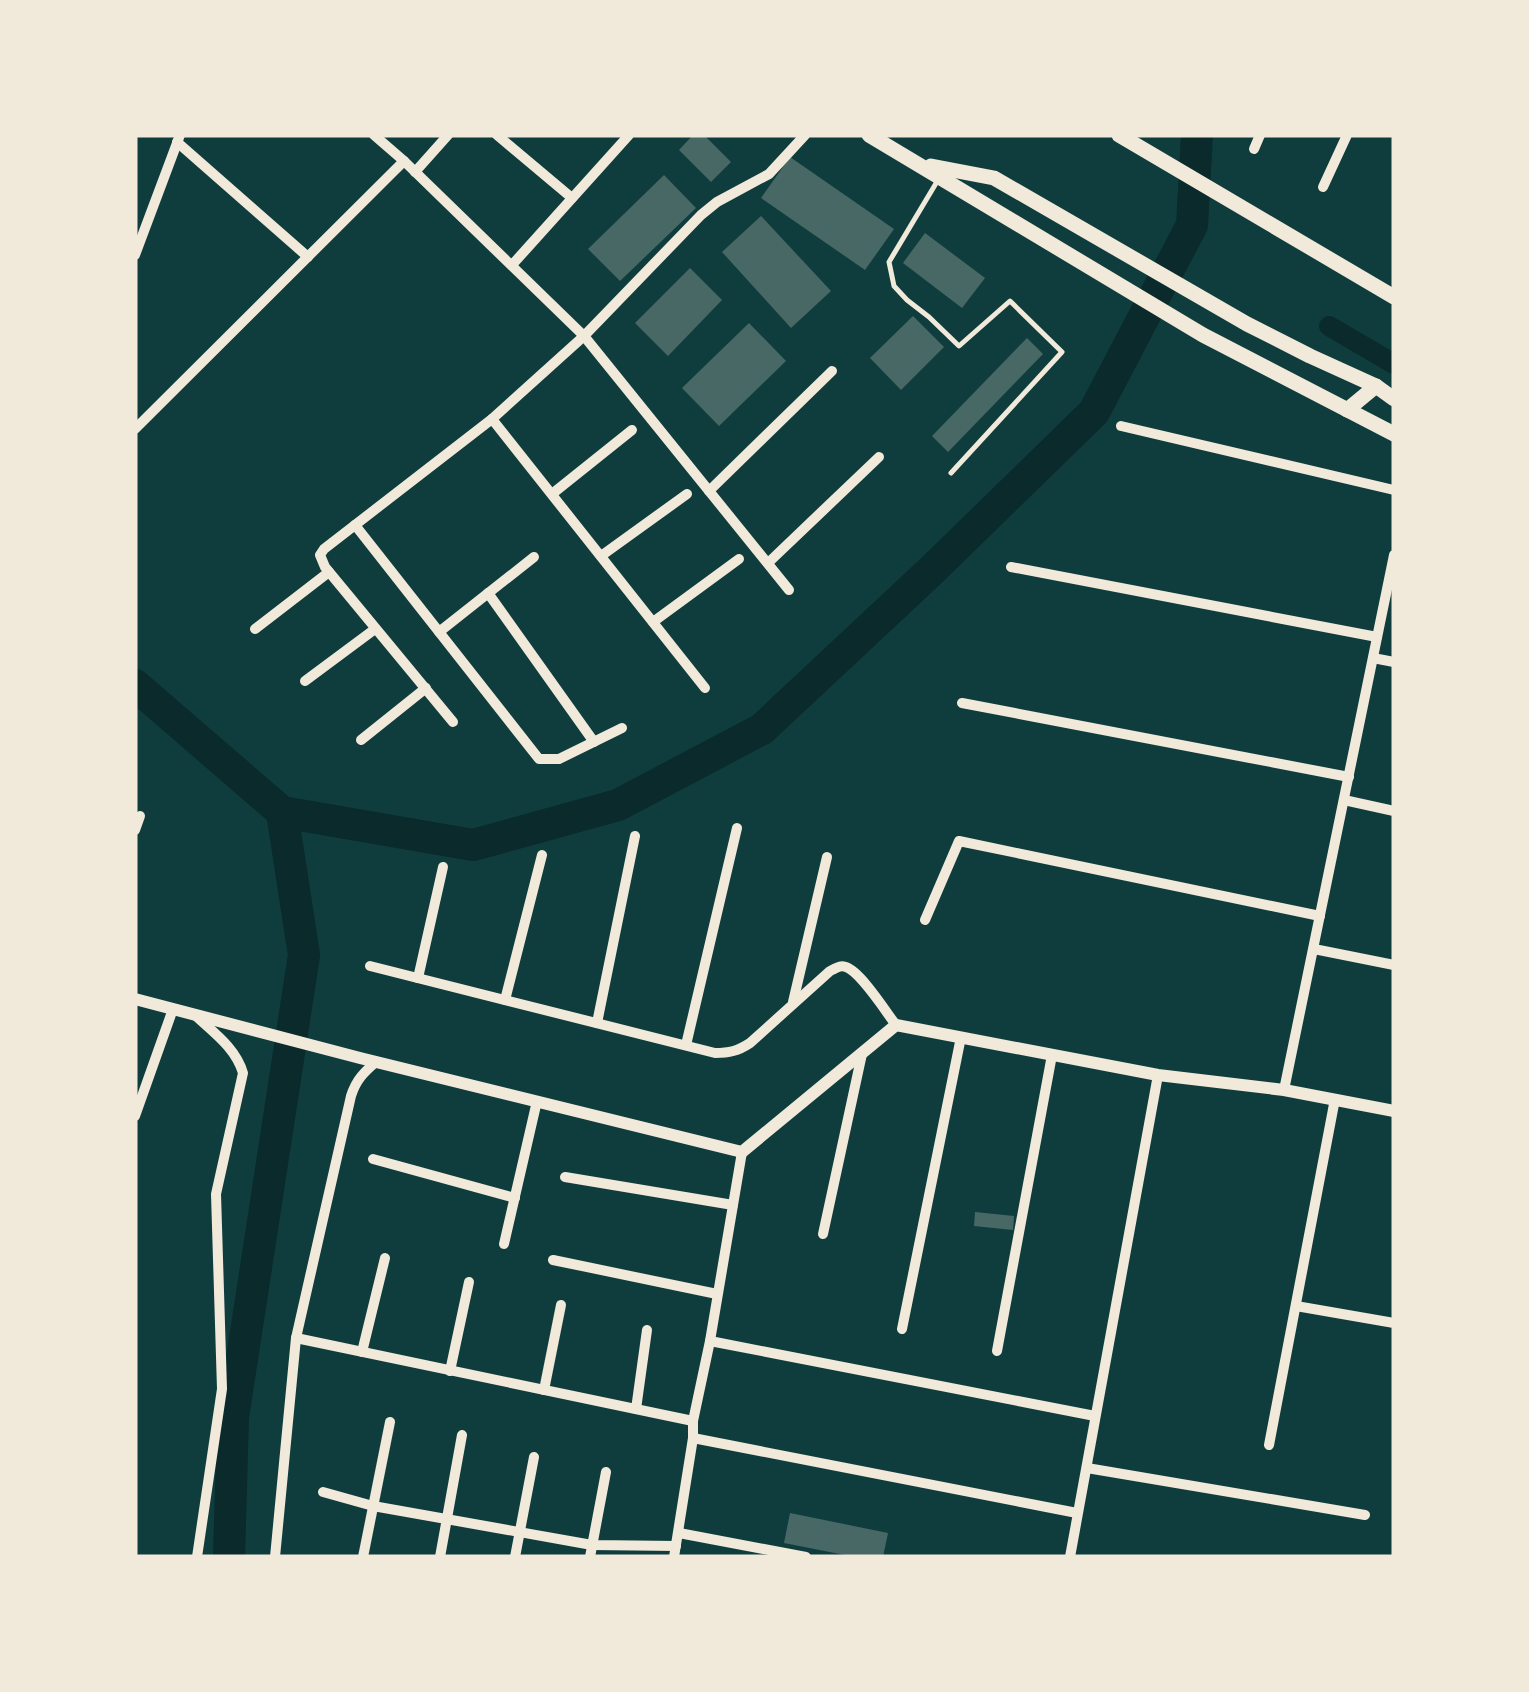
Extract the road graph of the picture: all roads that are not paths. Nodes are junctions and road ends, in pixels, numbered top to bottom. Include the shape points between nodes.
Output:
1 (374, 135) edge
2 (448, 135) edge
3 (497, 135) edge
4 (519, 135) edge
5 (629, 135) edge
6 (805, 135) edge
7 (869, 135) edge
8 (1119, 135) edge
9 (1260, 135) edge
10 (1347, 135) edge
11 (178, 139) edge
12 (510, 147) junction
13 (1254, 150) dead end
14 (404, 160) junction
15 (918, 164) junction
16 (416, 172) junction
17 (940, 177) junction
18 (1324, 186) dead end
19 (572, 198) junction
20 (135, 256) edge
21 (308, 257) junction
22 (512, 266) junction
23 (1393, 298) edge
24 (584, 336) junction
25 (832, 371) dead end
26 (1376, 386) junction
27 (1394, 399) edge
28 (1347, 410) junction
29 (492, 419) junction
30 (1121, 426) dead end
31 (135, 429) edge
32 (632, 430) dead end
33 (1394, 434) edge
34 (880, 457) dead end
35 (950, 472) dead end
36 (1394, 490) edge
37 (709, 491) junction
38 (552, 494) junction
39 (687, 494) dead end
40 (356, 525) junction
41 (600, 556) junction
42 (1394, 556) edge
43 (534, 557) dead end
44 (739, 559) dead end
45 (768, 563) junction
46 (1011, 568) dead end
47 (329, 572) junction
48 (789, 590) dead end
49 (488, 593) junction
50 (653, 622) junction
51 (255, 629) dead end
52 (375, 629) junction
53 (439, 632) junction
54 (1377, 636) junction
55 (1373, 658) junction
56 (1394, 662) edge
57 (306, 681) dead end
58 (426, 688) junction
59 (705, 688) dead end
60 (962, 703) dead end
61 (453, 722) dead end
62 (622, 728) dead end
63 (361, 740) dead end
64 (594, 742) junction
65 (1348, 776) junction
66 (1344, 800) junction
67 (1394, 811) edge
68 (140, 816) dead end
69 (737, 828) dead end
70 (135, 830) edge
71 (635, 836) dead end
72 (542, 855) dead end
73 (827, 857) dead end
74 (443, 867) dead end
75 (1320, 916) junction
76 (925, 920) dead end
77 (1314, 950) junction
78 (1394, 965) edge
79 (370, 966) dead end
80 (418, 978) junction
81 (135, 999) edge
82 (505, 1000) junction
83 (792, 1004) junction
84 (173, 1009) junction
85 (194, 1015) junction
86 (596, 1023) junction
87 (896, 1024) junction
88 (962, 1037) junction
89 (686, 1045) junction
90 (862, 1052) junction
91 (1052, 1054) junction
92 (376, 1062) junction
93 (1158, 1075) junction
94 (1284, 1090) junction
95 (1335, 1100) junction
96 (537, 1101) junction
97 (1394, 1111) edge
98 (135, 1116) edge
99 (742, 1152) junction
100 (374, 1159) dead end
101 (565, 1176) dead end
102 (514, 1198) junction
103 (733, 1205) junction
104 (823, 1234) dead end
105 (504, 1244) dead end
106 (385, 1258) dead end
107 (553, 1260) dead end
108 (470, 1282) dead end
109 (718, 1294) junction
110 (562, 1306) dead end
111 (1296, 1306) junction
112 (1394, 1323) edge
113 (902, 1329) dead end
114 (647, 1330) dead end
115 (296, 1338) junction
116 (710, 1341) junction
117 (997, 1351) dead end
118 (362, 1352) junction
119 (450, 1370) junction
120 (544, 1390) junction
121 (636, 1410) junction
122 (1095, 1416) junction
123 (390, 1422) dead end
124 (693, 1422) junction
125 (462, 1435) dead end
126 (693, 1438) junction
127 (1269, 1445) dead end
128 (534, 1457) dead end
129 (1087, 1468) junction
130 (606, 1472) dead end
131 (323, 1492) dead end
132 (374, 1506) junction
133 (1076, 1513) junction
134 (1366, 1515) dead end
135 (447, 1519) junction
136 (520, 1532) junction
137 (678, 1533) junction
138 (591, 1551) edge
139 (675, 1551) edge
140 (197, 1557) edge
141 (275, 1557) edge
142 (363, 1557) edge
143 (440, 1557) edge
144 (515, 1557) edge
145 (806, 1557) edge
146 (1070, 1557) edge

1 - 14 street
2 - 16 street
3 - 12 street
4 - 12 street
5 - 19 street
6 - 24 street via 769,174 701,215
7 - 15 main road
8 - 23 main road
9 - 13 street
10 - 18 street
11 - 20 street
11 - 21 street
12 - 19 street
14 - 16 street
14 - 21 street
15 - 17 main road
15 - 26 main road via 994,178 1216,306
16 - 22 street
17 - 28 main road via 1203,335
17 - 35 lane via 889,262 894,286 959,346 1010,302 1062,352
19 - 22 street
21 - 31 street
22 - 24 street
24 - 29 street
24 - 37 street
25 - 37 street
26 - 27 main road
26 - 28 main road
28 - 33 main road
29 - 38 street
29 - 40 street
30 - 36 street
32 - 38 street
34 - 45 street
37 - 45 street
38 - 41 street
39 - 41 street
40 - 47 street via 320,555
40 - 53 street
41 - 50 street
42 - 54 street
43 - 49 street
44 - 50 street
45 - 48 street
46 - 54 street
47 - 51 street
47 - 52 street
49 - 53 street
49 - 64 street
50 - 59 street
52 - 57 street
52 - 58 street
53 - 64 street via 539,759 558,759
54 - 55 street
55 - 56 street
55 - 65 street
58 - 61 street
58 - 63 street
60 - 65 street
62 - 64 street
65 - 66 street
66 - 67 street
66 - 75 street
68 - 70 street
69 - 89 street
71 - 86 street
72 - 82 street
73 - 83 street
74 - 80 street
75 - 76 street via 960,841
75 - 77 street
77 - 78 street
77 - 94 street
79 - 80 street
80 - 82 street
81 - 84 street
82 - 86 street
83 - 87 street via 841,966 859,977
83 - 89 street via 739,1050
84 - 85 street
84 - 98 street
85 - 92 street
85 - 140 street via 230,1049 243,1073 216,1194 222,1389
86 - 89 street
87 - 88 street
87 - 90 street
88 - 91 street
88 - 113 street
90 - 99 street
90 - 104 street
91 - 93 street
91 - 117 street
92 - 96 street
92 - 115 street via 351,1096
93 - 94 street
93 - 122 street
94 - 95 street
95 - 97 street
95 - 111 street
96 - 99 street
96 - 102 street
99 - 103 street
100 - 102 street
101 - 103 street
102 - 105 street
103 - 109 street
106 - 118 street
107 - 109 street
108 - 119 street
109 - 116 street
110 - 120 street
111 - 112 street
111 - 127 street
114 - 121 street
115 - 118 street
115 - 141 street
116 - 122 street
116 - 124 street
118 - 119 street
119 - 120 street
120 - 121 street
121 - 124 street
122 - 129 street
123 - 132 street
124 - 126 street
125 - 135 street
126 - 133 street
126 - 137 street
128 - 136 street
129 - 133 street
129 - 134 street
130 - 138 street
131 - 132 street
132 - 135 street
132 - 142 street
133 - 146 street
135 - 136 street
135 - 143 street
136 - 138 street
136 - 144 street
137 - 139 street
137 - 145 street
138 - 139 street

